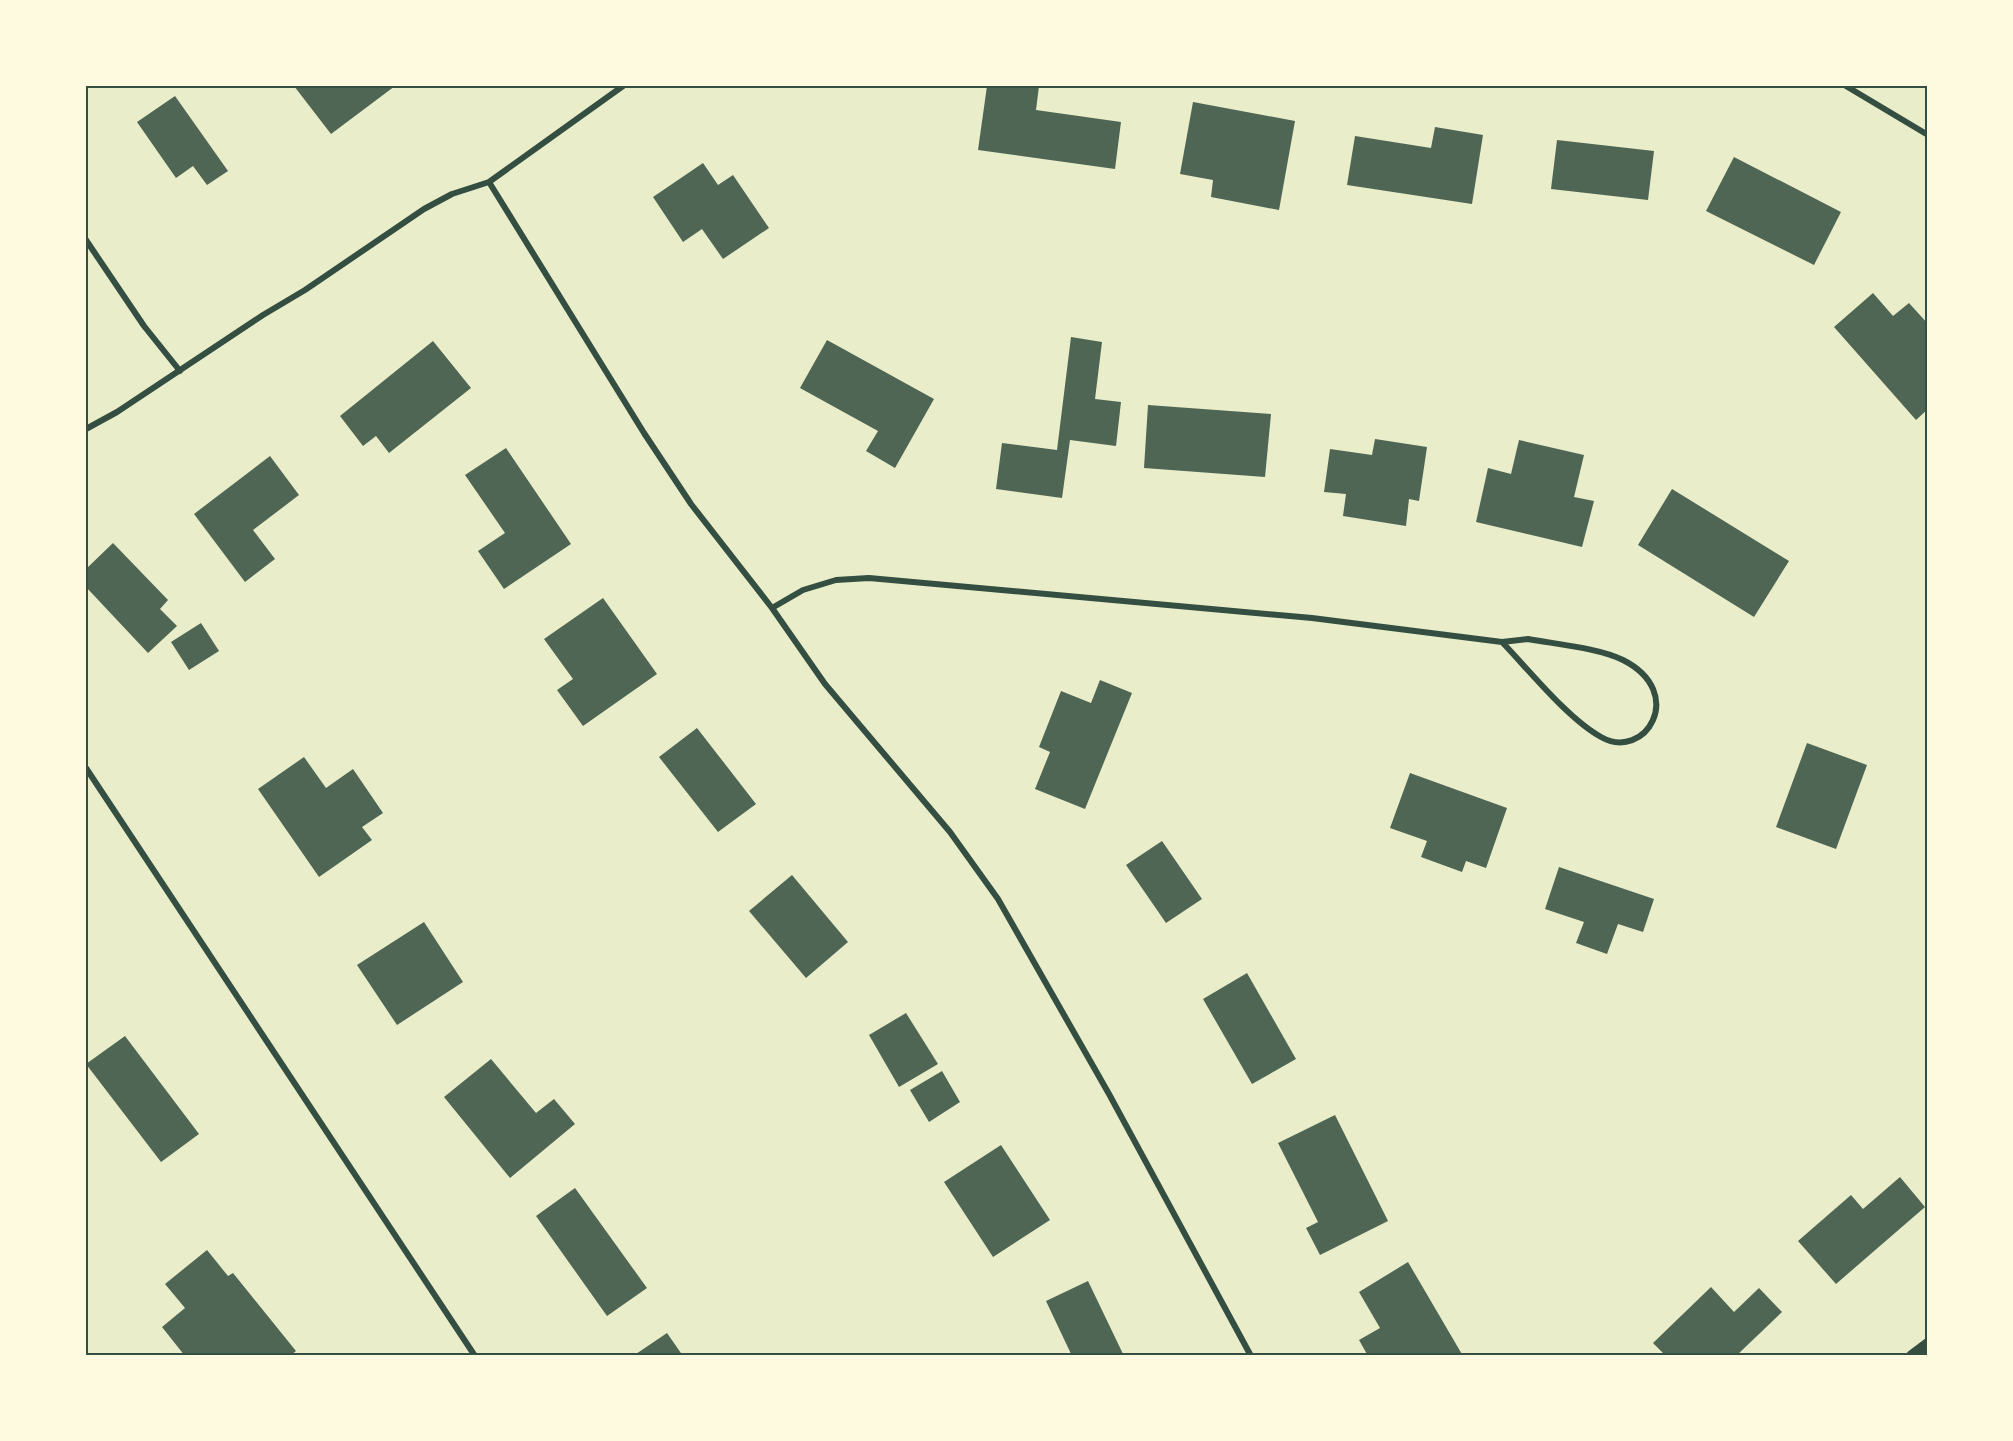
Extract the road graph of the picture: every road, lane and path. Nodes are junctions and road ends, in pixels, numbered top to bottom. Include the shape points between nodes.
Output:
1 (622, 86) edge
2 (1846, 86) edge
3 (1928, 135) edge
4 (489, 182) junction
5 (86, 240) edge
6 (180, 371) junction
7 (86, 429) edge
8 (772, 608) junction
9 (1502, 642) junction
10 (86, 768) edge
11 (1928, 1344) edge
12 (475, 1356) edge
13 (1251, 1356) edge
14 (1912, 1356) edge

1 - 4 street
2 - 3 street
4 - 6 street via 452,194 424,209
4 - 8 street via 644,433 692,504
5 - 6 street via 144,326
6 - 7 street
8 - 9 street via 803,590 836,580 869,579 1312,618
8 - 13 street via 825,684 950,832 998,899
9 - 9 street via 1580,723 1602,738 1620,742 1639,737 1652,725 1658,707 1654,689 1644,675 1622,660 1528,639
10 - 12 street
11 - 14 main road

